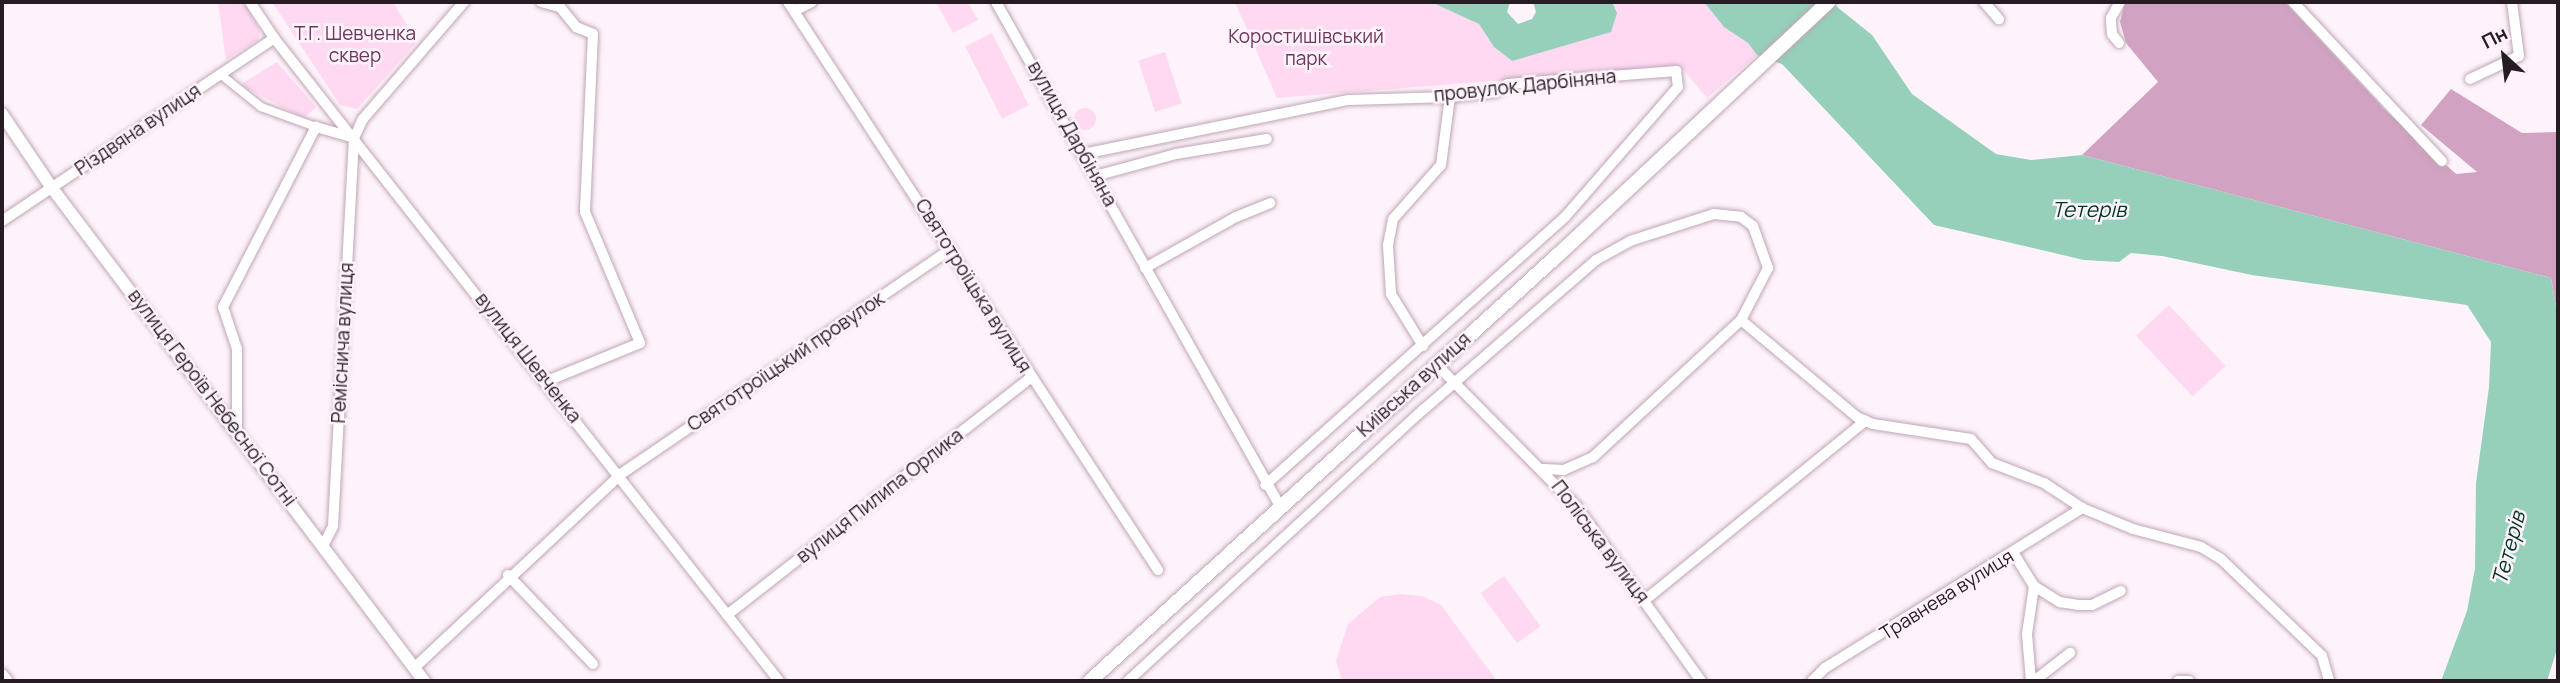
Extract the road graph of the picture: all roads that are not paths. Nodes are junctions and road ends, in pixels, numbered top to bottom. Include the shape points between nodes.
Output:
1 (250, 2) edge
2 (464, 2) edge
3 (541, 2) edge
4 (812, 2) edge
5 (996, 2) edge
6 (1828, 2) edge
7 (1984, 2) edge
8 (2120, 2) edge
9 (2294, 2) edge
10 (2512, 2) edge
11 (791, 6) edge
12 (1999, 19) dead end
13 (274, 38) junction
14 (2119, 43) dead end
15 (220, 74) junction
16 (2470, 79) dead end
17 (1450, 97) junction
18 (2, 114) edge
19 (316, 127) junction
20 (354, 138) junction
21 (1267, 139) dead end
22 (1083, 154) junction
23 (2442, 161) dead end
24 (1095, 176) junction
25 (52, 188) junction
26 (1270, 204) dead end
27 (2, 221) edge
28 (951, 249) junction
29 (1145, 268) junction
30 (1741, 320) junction
31 (1423, 346) junction
32 (1436, 364) junction
33 (1032, 377) junction
34 (547, 381) junction
35 (1456, 383) junction
36 (1866, 421) junction
37 (237, 432) junction
38 (1543, 469) junction
39 (621, 474) junction
40 (1265, 485) junction
41 (1280, 506) junction
42 (2082, 508) junction
43 (323, 546) junction
44 (2014, 554) junction
45 (1158, 570) dead end
46 (508, 575) junction
47 (2034, 586) junction
48 (2121, 591) dead end
49 (1645, 600) junction
50 (727, 615) junction
51 (2070, 653) dead end
52 (593, 664) dead end
53 (414, 668) junction
54 (2, 674) edge
55 (8, 681) edge
56 (424, 681) edge
57 (779, 681) edge
58 (1090, 681) edge
59 (1128, 681) edge
60 (1702, 681) edge
61 (1812, 681) edge
62 (2033, 681) edge
63 (2178, 681) edge
64 (2189, 681) edge
65 (2329, 681) edge

1 - 13 street, вулиця Шевченка
2 - 20 street via 363,119
3 - 34 street via 559,7 576,27 593,34 585,212 640,343
4 - 11 street
5 - 22 street, вулиця Дарбіняна
6 - 32 main road, Київська вулиця
7 - 12 street
8 - 14 street via 2110,18 2112,34
9 - 23 street
10 - 16 street via 2519,56
11 - 28 street, Святотроїцька вулиця
13 - 15 street, Різдвяна вулиця
13 - 20 street, вулиця Шевченка
15 - 19 street via 261,107
15 - 25 street, Різдвяна вулиця
17 - 22 street, провулок Дарбіняна via 1349,100
17 - 31 street via 1441,165 1393,219 1388,245 1391,294
17 - 31 street, провулок Дарбіняна via 1496,92 1508,84 1676,71 1678,87 1565,217
18 - 25 street, вулиця Героїв Небесної Сотні
19 - 20 street
19 - 37 street via 223,307 237,349
20 - 34 street, вулиця Шевченка
20 - 43 street, Реміснича вулиця via 333,526
21 - 24 street via 1176,154
22 - 24 street, вулиця Дарбіняна
24 - 29 street, вулиця Дарбіняна
25 - 27 street, Різдвяна вулиця
25 - 37 street, вулиця Героїв Небесної Сотні
26 - 29 street via 1236,217
28 - 33 street, Святотроїцька вулиця
28 - 39 street, Святотроїцький провулок
29 - 40 street, вулиця Дарбіняна
30 - 35 street, Київська вулиця via 1768,268 1753,226 1741,217 1714,214 1667,227 1596,260
30 - 36 street
30 - 38 street via 1593,457 1564,470
31 - 40 street, Київська вулиця
32 - 35 street, Поліська вулиця
32 - 41 main road, Київська вулиця
33 - 45 street, Святотроїцька вулиця
33 - 50 street, вулиця Пилипа Орлика
34 - 39 street, вулиця Шевченка
35 - 38 street, Поліська вулиця
35 - 59 street, Київська вулиця
36 - 42 street via 1971,439 1992,463 2044,482
36 - 49 street
37 - 43 street, вулиця Героїв Небесної Сотні
38 - 49 street, Поліська вулиця
39 - 46 street, Святотроїцький провулок
39 - 50 street, вулиця Шевченка
40 - 41 street, вулиця Дарбіняна
41 - 58 main road, Київська вулиця
42 - 44 street, Травнева вулиця
42 - 65 street via 2133,529 2201,547 2221,559 2322,656
43 - 53 street, вулиця Героїв Небесної Сотні
44 - 47 street
44 - 61 street, Травнева вулиця via 1825,668
46 - 52 street
46 - 53 street, Святотроїцький провулок
47 - 48 street, Травнева вулиця via 2078,605 2092,605
47 - 62 street, Травнева вулиця via 2027,634
49 - 60 street, Поліська вулиця
50 - 57 street, вулиця Шевченка
51 - 62 street
53 - 56 street, вулиця Героїв Небесної Сотні
54 - 55 street
63 - 64 street

